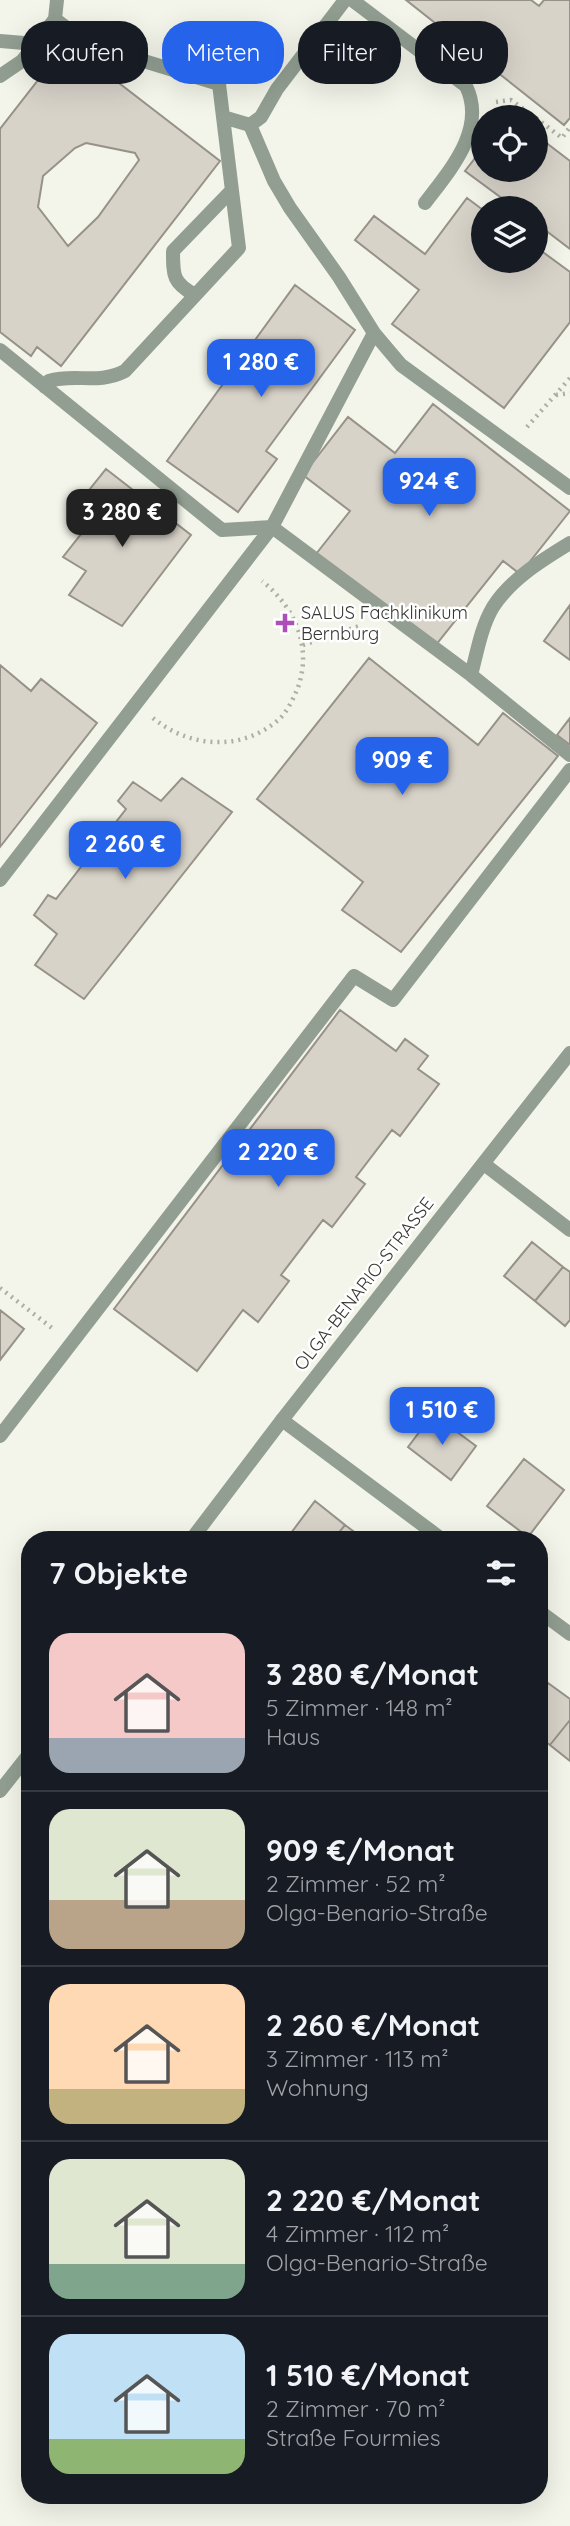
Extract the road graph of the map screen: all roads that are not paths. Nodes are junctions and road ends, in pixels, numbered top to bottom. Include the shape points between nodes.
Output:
1 (57, 0) edge
2 (345, 0) edge
3 (352, 0) edge
4 (55, 19) joint
5 (0, 41) edge
6 (21, 43) edge
7 (21, 62) edge
8 (0, 76) edge
9 (223, 117) junction
10 (250, 125) junction
11 (232, 190) junction
12 (425, 203) dead end
13 (195, 295) junction
14 (374, 333) junction
15 (0, 350) edge
16 (45, 387) junction
17 (570, 488) edge
18 (272, 527) junction
19 (570, 543) edge
20 (471, 675) junction
21 (570, 755) edge
22 (570, 770) edge
23 (0, 880) edge
24 (570, 1053) edge
25 (484, 1164) junction
26 (570, 1230) edge
27 (282, 1420) junction
28 (0, 1436) edge
29 (198, 1531) edge
30 (431, 1531) edge
31 (548, 1618) edge
32 (570, 1634) edge
33 (21, 1764) edge
34 (0, 1791) edge

1 - 4 street
2 - 10 street via 261,117
3 - 12 street via 466,86 471,98 466,143
4 - 9 street via 110,61 134,58 219,84
5 - 6 street
7 - 8 street
9 - 10 street
9 - 11 street
10 - 14 street via 290,208
11 - 13 street via 239,248
11 - 13 street via 173,251 176,282
13 - 16 street via 125,371 100,380 57,378
14 - 17 street via 401,365
14 - 18 street
15 - 16 street
16 - 18 street via 222,530
18 - 20 street
18 - 23 street
19 - 20 street via 542,560 493,607
20 - 21 street
22 - 28 street via 393,1000 354,976
24 - 25 street, OLGA-BENARIO-STRASSE
25 - 26 street
25 - 27 street, OLGA-BENARIO-STRASSE
27 - 29 street, OLGA-BENARIO-STRASSE
27 - 30 street
31 - 32 street
33 - 34 street

